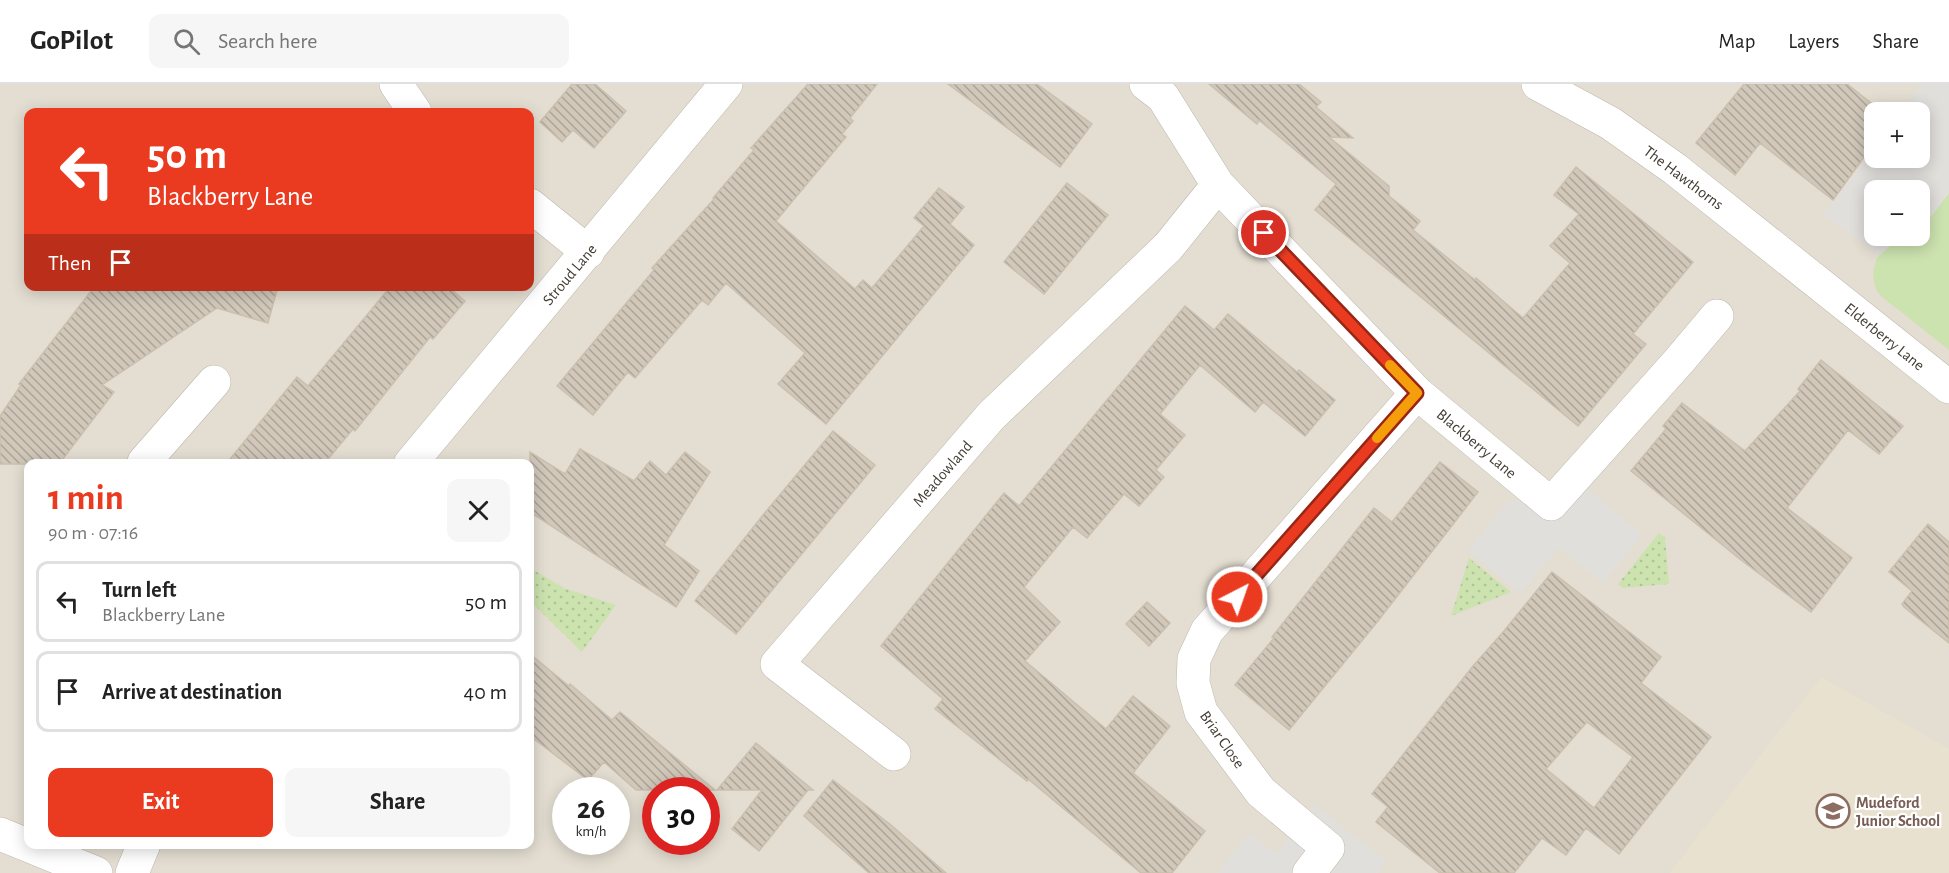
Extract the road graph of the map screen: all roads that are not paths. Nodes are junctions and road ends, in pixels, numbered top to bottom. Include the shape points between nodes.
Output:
1 (396, 84) edge
2 (726, 84) edge
3 (1146, 84) edge
4 (1538, 84) edge
5 (412, 108) edge
6 (1218, 184) junction
7 (534, 208) edge
8 (588, 252) junction
9 (1821, 284) joint
10 (1717, 316) dead end
11 (213, 382) dead end
12 (1949, 387) edge
13 (1417, 393) junction
14 (147, 459) edge
15 (414, 459) edge
16 (894, 754) dead end
17 (0, 834) edge
18 (24, 844) edge
19 (37, 849) edge
20 (142, 849) edge
21 (96, 873) edge
22 (132, 873) edge
23 (1309, 873) edge

1 - 5 street
2 - 8 street, Stroud Lane
3 - 6 street, Blackberry Lane via 1163,97
4 - 9 street, The Hawthorns via 1610,123
6 - 13 street, Blackberry Lane
6 - 16 street, Meadowland via 1167,247 991,416 777,664
7 - 8 street
8 - 15 street, Stroud Lane
9 - 12 street, Elderberry Lane
10 - 13 street, Blackberry Lane via 1551,504
11 - 14 street
13 - 23 street, Briar Close via 1207,631 1194,659 1193,683 1201,712 1261,792 1328,848
17 - 18 street
19 - 21 street
20 - 22 street

